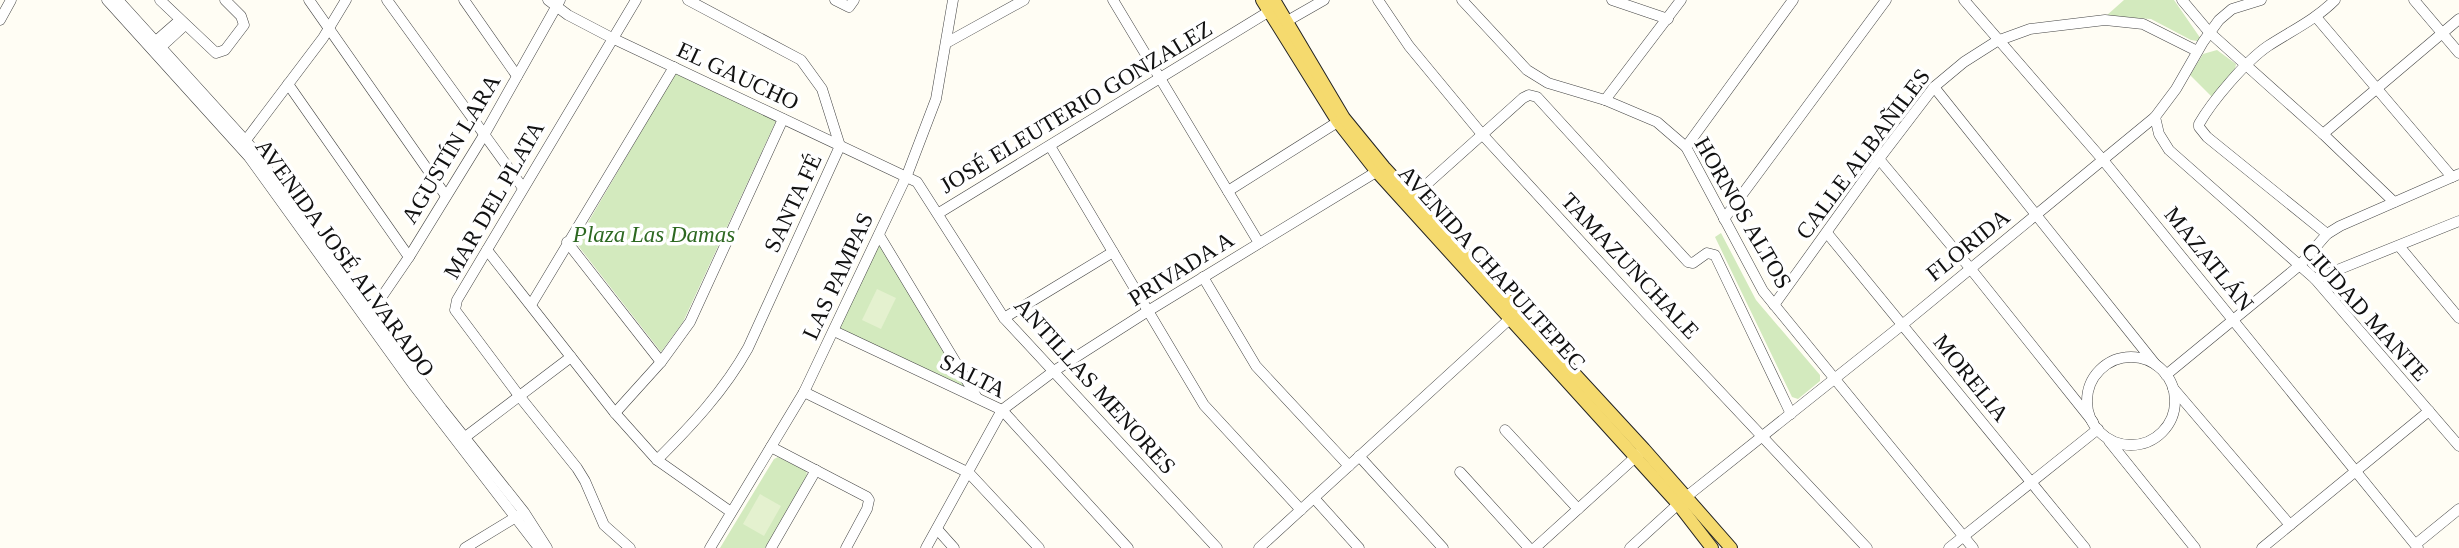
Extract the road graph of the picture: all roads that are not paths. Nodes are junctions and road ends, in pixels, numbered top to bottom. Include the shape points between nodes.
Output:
1 (11, 0) edge
2 (107, 0) edge
3 (118, 0) edge
4 (160, 0) edge
5 (225, 0) edge
6 (309, 0) edge
7 (346, 0) edge
8 (387, 0) edge
9 (464, 0) edge
10 (636, 0) edge
11 (688, 0) edge
12 (835, 0) edge
13 (854, 0) edge
14 (940, 0) edge
15 (1024, 0) edge
16 (1113, 0) edge
17 (1262, 0) edge
18 (1324, 0) edge
19 (1378, 0) edge
20 (1462, 0) edge
21 (1612, 0) edge
22 (1681, 0) edge
23 (1793, 0) edge
24 (1886, 0) edge
25 (1964, 0) edge
26 (2182, 0) edge
27 (2261, 0) edge
28 (2335, 0) edge
29 (2414, 0) edge
30 (555, 2) edge
31 (953, 3) edge
32 (1274, 6) edge
33 (2316, 17) junction
34 (1668, 19) junction
35 (2459, 19) edge
36 (0, 20) edge
37 (183, 22) junction
38 (1282, 24) junction
39 (330, 28) junction
40 (2209, 32) junction
41 (2443, 33) junction
42 (612, 38) junction
43 (1997, 41) junction
44 (948, 42) junction
45 (158, 44) junction
46 (2197, 51) junction
47 (2459, 52) edge
48 (2247, 64) junction
49 (674, 67) junction
50 (517, 76) junction
51 (1161, 78) junction
52 (288, 84) junction
53 (1934, 87) junction
54 (2377, 89) junction
55 (1605, 100) junction
56 (2155, 117) junction
57 (783, 119) junction
58 (1341, 120) junction
59 (1481, 133) junction
60 (2323, 134) junction
61 (484, 135) junction
62 (246, 140) junction
63 (840, 146) junction
64 (1050, 146) junction
65 (1686, 147) junction
66 (1879, 159) junction
67 (2103, 160) junction
68 (1381, 170) junction
69 (907, 175) junction
70 (2456, 176) edge
71 (523, 188) junction
72 (1228, 191) junction
73 (446, 196) junction
74 (1408, 200) junction
75 (2394, 202) junction
76 (939, 213) junction
77 (2037, 213) junction
78 (1724, 219) junction
79 (2459, 221) edge
80 (1827, 233) junction
81 (2327, 234) junction
82 (879, 235) junction
83 (567, 242) junction
84 (1259, 243) junction
85 (2399, 246) junction
86 (487, 250) junction
87 (1113, 252) junction
88 (409, 257) junction
89 (2300, 265) junction
90 (1970, 268) junction
91 (1203, 277) junction
92 (2315, 279) junction
93 (531, 305) junction
94 (1774, 305) junction
95 (1148, 311) junction
96 (1514, 315) junction
97 (368, 317) junction
98 (1004, 318) junction
99 (2459, 318) edge
100 (2235, 320) junction
101 (1902, 325) junction
102 (834, 331) junction
103 (571, 357) junction
104 (661, 362) junction
105 (2156, 365) junction
106 (1054, 371) junction
107 (2166, 375) junction
108 (1833, 379) junction
109 (2173, 388) junction
110 (804, 392) junction
111 (976, 396) junction
112 (520, 397) junction
113 (1002, 410) junction
114 (2429, 411) junction
115 (615, 413) junction
116 (1791, 414) junction
117 (2095, 426) junction
118 (1505, 430) dead end
119 (1763, 436) junction
120 (2107, 438) junction
121 (461, 440) junction
122 (2459, 446) edge
123 (771, 447) junction
124 (1640, 453) junction
125 (1359, 456) junction
126 (657, 460) junction
127 (1349, 466) junction
128 (816, 470) junction
129 (2357, 471) junction
130 (1460, 472) dead end
131 (969, 473) junction
132 (2031, 482) junction
133 (1314, 498) junction
134 (1682, 500) junction
135 (1578, 509) junction
136 (2459, 509) edge
137 (1301, 510) junction
138 (731, 512) junction
139 (521, 514) junction
140 (2290, 525) junction
141 (937, 529) junction
142 (1964, 536) junction
143 (2417, 546) edge
144 (465, 548) edge
145 (539, 548) edge
146 (547, 548) edge
147 (630, 548) edge
148 (710, 548) edge
149 (771, 548) edge
150 (846, 548) edge
151 (926, 548) edge
152 (954, 548) edge
153 (1039, 548) edge
154 (1128, 548) edge
155 (1217, 548) edge
156 (1259, 548) edge
157 (1359, 548) edge
158 (1443, 548) edge
159 (1529, 548) edge
160 (1535, 548) edge
161 (1630, 548) edge
162 (1712, 548) edge
163 (1731, 548) edge
164 (1867, 548) edge
165 (1949, 548) edge
166 (1973, 548) edge
167 (2085, 548) edge
168 (2195, 548) edge
169 (2262, 548) edge

1 - 36 street
2 - 97 street, AVENIDA JOSÉ ALVARADO via 243,150
3 - 45 street, AVENIDA JOSÉ ALVARADO
4 - 37 street
5 - 37 street via 244,25 225,50 212,51
6 - 39 street
7 - 39 street
8 - 61 street
9 - 50 street
10 - 42 street, MAR DEL PLATA
11 - 63 street, SANTA FÉ via 801,60 822,89
12 - 13 street via 849,7
14 - 31 street
15 - 44 street
16 - 51 street
17 - 32 main road, AVENIDA CHAPULTEPEC
18 - 38 street
19 - 59 street, TAMAZUNCHALE via 1409,46
20 - 55 street, HORNOS ALTOS via 1527,70 1548,83
21 - 34 street
22 - 34 street
23 - 65 street
24 - 78 street
25 - 43 street, MAZATLÁN
26 - 40 street
27 - 40 street, FLORIDA via 2232,9
28 - 33 street
29 - 41 street
30 - 42 street, EL GAUCHO
30 - 50 street, AGUSTÍN LARA
31 - 44 street, LAS PAMPAS
32 - 38 main road, AVENIDA CHAPULTEPEC
32 - 51 street, JOSÉ ELEUTERIO GONZALEZ
33 - 48 street
33 - 54 street
34 - 55 street
35 - 41 street
37 - 45 street
38 - 58 main road, AVENIDA CHAPULTEPEC
39 - 52 street
39 - 73 street
40 - 46 street, FLORIDA
40 - 48 street
41 - 47 street
41 - 54 street
42 - 49 street, EL GAUCHO
42 - 71 street, MAR DEL PLATA
43 - 46 street, CALLE ALBAÑILES via 2030,29 2105,20 2143,24
43 - 53 street, CALLE ALBAÑILES
43 - 67 street, MAZATLÁN
44 - 69 street, LAS PAMPAS via 932,111
45 - 62 street, AVENIDA JOSÉ ALVARADO
46 - 56 street, FLORIDA
48 - 60 street
48 - 81 street via 2199,127
49 - 57 street, EL GAUCHO
49 - 83 street
50 - 61 street, AGUSTÍN LARA
51 - 64 street, JOSÉ ELEUTERIO GONZALEZ
51 - 72 street
52 - 62 street
52 - 88 street
53 - 66 street, CALLE ALBAÑILES
53 - 77 street
54 - 60 street
54 - 70 street
55 - 65 street, HORNOS ALTOS via 1657,122
56 - 67 street, FLORIDA
56 - 89 street, CIUDAD MANTE via 2169,150
57 - 63 street, EL GAUCHO
57 - 104 street via 690,322
58 - 68 main road, AVENIDA CHAPULTEPEC
58 - 72 street
59 - 74 street
59 - 116 street, HORNOS ALTOS via 1523,97 1533,95 1688,262 1707,253 1715,255
59 - 119 street, TAMAZUNCHALE
60 - 75 street
61 - 71 street
61 - 73 street, AGUSTÍN LARA
62 - 97 street, AVENIDA JOSÉ ALVARADO
63 - 69 street, EL GAUCHO
63 - 126 street, SANTA FÉ via 732,377
64 - 76 street, JOSÉ ELEUTERIO GONZALEZ
64 - 87 street
65 - 78 street, HORNOS ALTOS
66 - 80 street, CALLE ALBAÑILES
66 - 90 street
67 - 77 street, FLORIDA
67 - 100 street, MAZATLÁN
68 - 74 main road, AVENIDA CHAPULTEPEC
68 - 84 street, PRIVADA A
69 - 76 street, ANTILLAS MENORES via 920,185
69 - 82 street, LAS PAMPAS
70 - 75 street
71 - 86 street, MAR DEL PLATA
72 - 84 street
73 - 88 street, AGUSTÍN LARA
74 - 96 main road, AVENIDA CHAPULTEPEC
75 - 81 street
76 - 98 street, ANTILLAS MENORES
77 - 90 street, FLORIDA
77 - 105 street
78 - 94 street, HORNOS ALTOS
79 - 85 street
80 - 94 street, CALLE ALBAÑILES
80 - 101 street, MORELIA
81 - 89 street
82 - 102 street, LAS PAMPAS
82 - 111 street
83 - 93 street
83 - 104 street
84 - 91 street, PRIVADA A
85 - 92 street
85 - 99 street
86 - 93 street
86 - 112 street, MAR DEL PLATA via 455,310
87 - 95 street
87 - 98 street
88 - 97 street, AGUSTÍN LARA
89 - 92 street, CIUDAD MANTE
89 - 100 street
90 - 101 street, FLORIDA
90 - 117 street
91 - 95 street, PRIVADA A
91 - 127 street via 1256,366
92 - 114 street, CIUDAD MANTE
93 - 103 street
94 - 108 street, HORNOS ALTOS
95 - 106 street, PRIVADA A
95 - 137 street via 1204,405
96 - 124 main road, AVENIDA CHAPULTEPEC
96 - 125 street
97 - 121 street, AVENIDA JOSÉ ALVARADO
98 - 106 street, ANTILLAS MENORES
100 - 107 street
100 - 129 street, MAZATLÁN
101 - 108 street, FLORIDA
101 - 132 street, MORELIA
102 - 110 street, LAS PAMPAS
102 - 111 street, SALTA
103 - 112 street
103 - 115 street
104 - 115 street
105 - 107 street
105 - 117 street via 2122,358 2101,368 2087,400
106 - 113 street, PRIVADA A
106 - 155 street, ANTILLAS MENORES
107 - 109 street
108 - 116 street, FLORIDA
108 - 142 street, HORNOS ALTOS
109 - 120 street via 2173,415 2157,436 2133,445
109 - 140 street
110 - 123 street, LAS PAMPAS
110 - 131 street
111 - 113 street, SALTA
112 - 121 street
112 - 147 street, MAR DEL PLATA via 577,468 604,525
113 - 131 street
113 - 154 street, SALTA
114 - 122 street, CIUDAD MANTE
114 - 129 street
115 - 126 street
116 - 119 street, FLORIDA
117 - 120 street
117 - 132 street
118 - 135 street
119 - 134 street, FLORIDA
119 - 164 street, TAMAZUNCHALE
120 - 168 street
121 - 139 street, AVENIDA JOSÉ ALVARADO
123 - 128 street
123 - 138 street, LAS PAMPAS
124 - 134 main road, AVENIDA CHAPULTEPEC
124 - 135 street
125 - 127 street
125 - 158 street
126 - 138 street
127 - 133 street
128 - 149 street
128 - 150 street via 869,500
129 - 140 street
129 - 143 street, MAZATLÁN
130 - 159 street
131 - 141 street
131 - 153 street
132 - 142 street
132 - 167 street, MORELIA
133 - 137 street
133 - 157 street
134 - 161 street, FLORIDA
134 - 162 main road
134 - 163 main road
135 - 160 street
136 - 143 street
137 - 156 street
138 - 148 street, LAS PAMPAS
139 - 144 street
139 - 145 street, AVENIDA JOSÉ ALVARADO
139 - 146 street
140 - 169 street
141 - 151 street
141 - 152 street
142 - 165 street
142 - 166 street, HORNOS ALTOS

